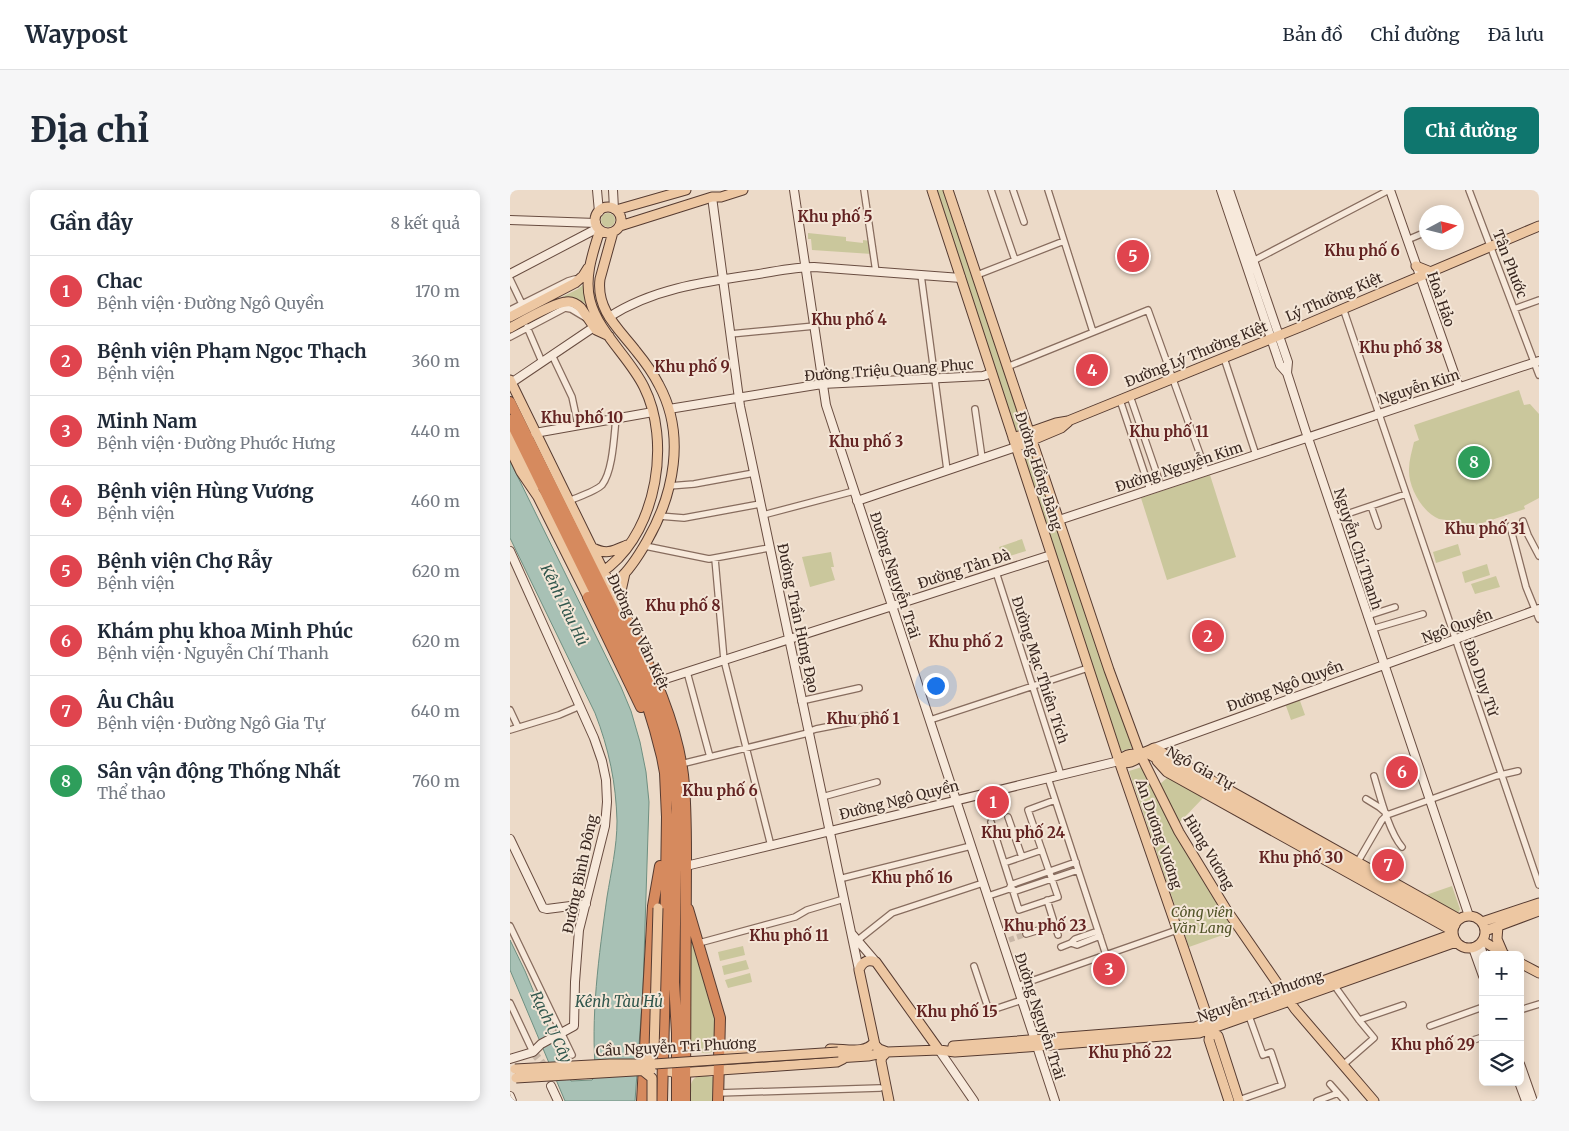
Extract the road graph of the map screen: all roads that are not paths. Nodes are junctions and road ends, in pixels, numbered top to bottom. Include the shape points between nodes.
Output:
1 (597, 190) edge
2 (613, 190) edge
3 (686, 190) edge
4 (743, 190) edge
5 (794, 190) edge
6 (864, 190) edge
7 (932, 190) edge
8 (948, 190) edge
9 (991, 190) edge
10 (1012, 190) edge
11 (1048, 190) edge
12 (1221, 190) edge
13 (1229, 190) edge
14 (1389, 190) edge
15 (1469, 190) edge
16 (714, 192) edge
17 (615, 210) junction
18 (599, 212) junction
19 (510, 220) edge
20 (1024, 222) dead end
21 (1539, 226) edge
22 (598, 227) junction
23 (616, 229) junction
24 (1419, 235) edge
25 (1407, 240) junction
26 (1064, 241) junction
27 (1242, 241) junction
28 (595, 246) junction
29 (1490, 246) junction
30 (606, 251) junction
31 (1014, 260) junction
32 (1250, 263) junction
33 (590, 266) junction
34 (1416, 266) junction
35 (806, 267) junction
36 (876, 272) junction
37 (1431, 272) junction
38 (510, 274) edge
39 (921, 275) junction
40 (977, 275) junction
41 (1420, 276) junction
42 (961, 278) junction
43 (510, 279) edge
44 (724, 279) junction
45 (580, 280) junction
46 (1539, 300) edge
47 (522, 304) junction
48 (1343, 308) junction
49 (1514, 309) junction
50 (510, 310) edge
51 (510, 317) edge
52 (609, 317) junction
53 (588, 319) junction
54 (814, 326) junction
55 (594, 327) junction
56 (510, 328) edge
57 (527, 328) junction
58 (1093, 332) junction
59 (730, 334) junction
60 (610, 336) junction
61 (510, 337) edge
62 (1275, 337) junction
63 (552, 355) junction
64 (1224, 358) junction
65 (542, 362) junction
66 (1537, 362) edge
67 (1007, 367) junction
68 (992, 373) junction
69 (1539, 375) edge
70 (935, 378) junction
71 (1172, 379) junction
72 (511, 381) edge
73 (822, 384) junction
74 (1459, 387) junction
75 (1130, 396) junction
76 (738, 398) junction
77 (1120, 400) junction
78 (510, 402) edge
79 (669, 409) junction
80 (975, 409) dead end
81 (653, 412) junction
82 (1379, 414) junction
83 (616, 418) junction
84 (510, 420) edge
85 (1025, 420) junction
86 (1068, 422) junction
87 (578, 425) junction
88 (1042, 428) junction
89 (535, 432) junction
90 (510, 435) edge
91 (1031, 436) junction
92 (1308, 437) junction
93 (1015, 442) junction
94 (510, 449) edge
95 (1256, 455) junction
96 (982, 458) junction
97 (947, 470) junction
98 (1206, 471) junction
99 (754, 473) junction
100 (654, 482) junction
101 (669, 486) junction
102 (1161, 486) junction
103 (1150, 490) junction
104 (854, 491) junction
105 (1406, 494) junction
106 (538, 496) junction
107 (569, 501) junction
108 (858, 501) junction
109 (760, 504) junction
110 (1371, 506) junction
111 (763, 515) junction
112 (659, 516) junction
113 (1335, 518) junction
114 (1059, 520) junction
115 (1523, 521) dead end
116 (1042, 526) junction
117 (1378, 526) dead end
118 (1510, 526) dead end
119 (629, 544) junction
120 (645, 546) junction
121 (593, 548) junction
122 (769, 548) junction
123 (510, 551) edge
124 (1051, 554) junction
125 (1539, 556) edge
126 (618, 558) junction
127 (588, 559) junction
128 (715, 559) junction
129 (600, 562) junction
130 (625, 572) junction
131 (996, 572) junction
132 (593, 577) junction
133 (600, 591) junction
134 (620, 604) junction
135 (892, 606) junction
136 (1395, 607) dead end
137 (1537, 610) edge
138 (1423, 614) dead end
139 (1367, 616) junction
140 (1539, 619) edge
141 (629, 623) joint
142 (1372, 630) junction
143 (788, 639) junction
144 (1455, 640) junction
145 (724, 660) junction
146 (1384, 666) junction
147 (1088, 668) junction
148 (687, 672) junction
149 (656, 682) junction
150 (1032, 686) junction
151 (860, 688) dead end
152 (801, 700) junction
153 (580, 706) junction
154 (510, 710) edge
155 (875, 715) dead end
156 (930, 720) junction
157 (518, 727) junction
158 (510, 730) edge
159 (808, 733) junction
160 (746, 748) junction
161 (1146, 751) junction
162 (710, 757) junction
163 (1119, 761) junction
164 (681, 764) junction
165 (1170, 770) junction
166 (1518, 771) dead end
167 (1061, 775) junction
168 (1501, 775) junction
169 (1374, 776) dead end
170 (1048, 778) junction
171 (877, 782) dead end
172 (1155, 784) junction
173 (1218, 793) junction
174 (822, 797) junction
175 (1366, 799) dead end
176 (956, 800) junction
177 (1055, 800) junction
178 (1430, 800) junction
179 (1245, 804) junction
180 (1387, 815) junction
181 (1008, 816) dead end
182 (668, 817) junction
183 (991, 822) dead end
184 (1269, 825) junction
185 (1292, 830) junction
186 (829, 831) junction
187 (510, 839) edge
188 (662, 844) junction
189 (771, 846) junction
190 (971, 846) junction
191 (1402, 847) dead end
192 (1042, 850) junction
193 (1022, 857) junction
194 (1076, 862) junction
195 (1004, 863) junction
196 (686, 866) junction
197 (1351, 867) junction
198 (1078, 870) junction
199 (1049, 871) junction
200 (659, 876) junction
201 (839, 879) junction
202 (1052, 879) junction
203 (983, 883) junction
204 (1539, 885) edge
205 (1011, 888) junction
206 (988, 896) junction
207 (685, 899) junction
208 (844, 899) junction
209 (1047, 900) junction
210 (1539, 903) edge
211 (586, 904) junction
212 (1539, 911) edge
213 (1469, 916) junction
214 (1482, 922) junction
215 (1055, 925) junction
216 (510, 926) edge
217 (1498, 926) junction
218 (1177, 930) junction
219 (1455, 930) junction
220 (1485, 931) junction
221 (851, 932) junction
222 (1026, 934) tunnel mouth
223 (1099, 934) junction
224 (1058, 935) dead end
225 (858, 940) junction
226 (698, 943) junction
227 (1478, 944) junction
228 (1061, 947) dead end
229 (1479, 951) edge
230 (1481, 951) edge
231 (1496, 951) edge
232 (1503, 951) edge
233 (1106, 955) junction
234 (876, 962) junction
235 (1524, 965) edge
236 (974, 966) dead end
237 (859, 970) junction
238 (1539, 973) edge
239 (1332, 982) junction
240 (1017, 986) junction
241 (1287, 998) junction
242 (1022, 1000) junction
243 (510, 1003) edge
244 (1271, 1004) junction
245 (1539, 1004) edge
246 (1404, 1005) dead end
247 (1479, 1009) edge
248 (1524, 1009) edge
249 (1249, 1016) junction
250 (1359, 1020) junction
251 (1210, 1026) junction
252 (1430, 1026) dead end
253 (559, 1036) junction
254 (1479, 1038) edge
255 (1470, 1040) dead end
256 (645, 1042) junction
257 (874, 1042) junction
258 (1036, 1043) junction
259 (939, 1050) junction
260 (534, 1052) junction
261 (887, 1052) junction
262 (734, 1054) junction
263 (842, 1054) junction
264 (720, 1055) junction
265 (572, 1056) dead end
266 (868, 1056) junction
267 (510, 1059) edge
268 (1343, 1065) junction
269 (642, 1067) junction
270 (662, 1067) junction
271 (734, 1070) junction
272 (719, 1071) junction
273 (513, 1073) edge
274 (681, 1073) junction
275 (1524, 1075) edge
276 (1330, 1084) dead end
277 (551, 1086) tunnel mouth
278 (1521, 1086) edge
279 (880, 1088) junction
280 (1338, 1093) junction
281 (510, 1096) edge
282 (718, 1097) edge
283 (512, 1101) edge
284 (558, 1101) edge
285 (642, 1101) edge
286 (652, 1101) edge
287 (662, 1101) edge
288 (677, 1101) edge
289 (685, 1101) edge
290 (883, 1101) edge
291 (889, 1101) edge
292 (974, 1101) edge
293 (1055, 1101) edge
294 (1229, 1101) edge
295 (1239, 1101) edge
296 (1317, 1101) edge
297 (1345, 1101) edge
298 (1374, 1101) edge
299 (1526, 1101) edge
300 (1533, 1101) edge

1 - 18 street
2 - 17 street
3 - 17 main road
4 - 16 main road via 721,197
5 - 35 street, Đường Nguyễn Trãi
6 - 36 street
7 - 42 main road, Đường Hồng Bàng
8 - 40 main road, Đường Hồng Bàng
9 - 31 street
10 - 20 street
11 - 26 street
12 - 27 street
13 - 27 street
14 - 25 street, Hoà Hảo
14 - 32 street
15 - 29 street, Tân Phước
16 - 23 main road
16 - 44 street, Đường Trần Hưng Đạo
17 - 18 main road via 605,208
17 - 23 main road via 621,218
18 - 22 main road via 596,217
19 - 22 street
21 - 29 main road, Lý Thường Kiệt
22 - 23 main road via 605,232
22 - 28 main road
22 - 38 street
23 - 30 main road
24 - 25 street
25 - 34 street, Hoà Hảo
26 - 31 street
26 - 58 street
27 - 32 street
28 - 30 main road
28 - 33 main road
29 - 37 main road, Lý Thường Kiệt
29 - 49 street, Tân Phước
30 - 52 main road via 599,294
31 - 40 street
32 - 62 street, Nguyễn Chí Thanh
33 - 45 main road
33 - 60 main road via 590,301
34 - 37 main road
34 - 41 street, Hoà Hảo
35 - 36 street
35 - 44 street
35 - 54 street, Đường Nguyễn Trãi
36 - 39 street
37 - 41 main road, Lý Thường Kiệt
39 - 42 street
39 - 70 street
40 - 42 main road
40 - 67 main road, Đường Hồng Bàng
41 - 48 main road, Lý Thường Kiệt
41 - 74 street, Hoà Hảo
42 - 68 main road, Đường Hồng Bàng
43 - 47 street
44 - 52 street via 653,296
44 - 59 street, Đường Trần Hưng Đạo
45 - 47 street via 568,281
45 - 51 main road
46 - 49 street
47 - 50 street
48 - 62 main road, Lý Thường Kiệt
48 - 82 street, Đào Duy Từ
49 - 66 street, Tân Phước
52 - 79 main road via 650,369
53 - 55 main road
53 - 56 main road via 574,302 566,302
53 - 57 street via 571,308 565,308
54 - 59 street
54 - 73 street, Đường Nguyễn Trãi
55 - 60 main road
55 - 63 street
57 - 61 street
57 - 65 street
58 - 67 street
58 - 71 street via 1148,310
59 - 76 street, Đường Trần Hưng Đạo
60 - 81 main road via 640,380
62 - 64 main road, Đường Lý Thường Kiệt
62 - 92 street, Nguyễn Chí Thanh via 1280,365 1286,373
63 - 65 street
63 - 87 street via 572,397
64 - 71 main road, Đường Lý Thường Kiệt
64 - 95 street
65 - 72 street
66 - 69 street, Tân Phước
66 - 74 street, Nguyễn Kim
67 - 68 main road
67 - 85 main road, Đường Hồng Bàng
68 - 70 street, Đường Triệu Quang Phục
68 - 93 main road, Đường Hồng Bàng
70 - 73 street, Đường Triệu Quang Phục
70 - 97 street
71 - 75 main road, Đường Lý Thường Kiệt
71 - 98 street
72 - 89 main road, Đường Võ Văn Kiệt
73 - 76 street, Đường Triệu Quang Phục
73 - 104 street, Đường Nguyễn Trãi
74 - 82 street, Nguyễn Kim
75 - 77 main road, Đường Lý Thường Kiệt
75 - 102 street
76 - 79 street, Đường Triệu Quang Phục
76 - 99 street, Đường Trần Hưng Đạo
77 - 86 main road, Đường Lý Thường Kiệt
77 - 103 street
78 - 127 highway, Đường Võ Văn Kiệt
79 - 81 main road
79 - 101 main road via 674,450
80 - 96 street
81 - 83 street
81 - 100 main road via 658,449
82 - 92 street, Nguyễn Kim
82 - 105 street, Đào Duy Từ
83 - 87 street
83 - 107 street via 610,464 604,482
84 - 132 highway, Đường Võ Văn Kiệt
85 - 88 main road
85 - 91 main road, Đường Hồng Bàng
86 - 88 main road, Đường Lý Thường Kiệt
86 - 91 main road, Đường Lý Thường Kiệt via 1061,428
87 - 89 street
88 - 91 main road, Đường Lý Thường Kiệt
89 - 107 main road, Đường Võ Văn Kiệt
90 - 106 main road
91 - 93 main road
91 - 114 main road, Đường Hồng Bàng
92 - 95 street, Đường Nguyễn Kim
92 - 113 street, Nguyễn Chí Thanh
93 - 96 street
93 - 116 main road, Đường Hồng Bàng
94 - 106 main road, Đường Võ Văn Kiệt
95 - 98 street, Đường Nguyễn Kim
96 - 97 street
97 - 108 street
98 - 102 street, Đường Nguyễn Kim
99 - 101 street
99 - 109 street, Đường Trần Hưng Đạo
100 - 101 main road
100 - 119 main road via 645,517
101 - 112 main road
102 - 103 street, Đường Nguyễn Kim
103 - 114 street, Đường Nguyễn Kim
104 - 108 street, Đường Nguyễn Trãi
104 - 111 street
105 - 110 street
105 - 144 street, Đào Duy Từ
106 - 132 main road, Đường Võ Văn Kiệt
107 - 121 main road, Đường Võ Văn Kiệt
108 - 135 street, Đường Nguyễn Trãi
109 - 111 street, Đường Trần Hưng Đạo
109 - 112 street via 686,518
110 - 113 street
110 - 117 street
111 - 122 street, Đường Trần Hưng Đạo
112 - 120 main road
113 - 139 street, Nguyễn Chí Thanh
114 - 116 main road
114 - 161 main road, Đường Hồng Bàng via 1125,717
115 - 125 street
116 - 124 main road, Đường Hồng Bàng
118 - 137 street via 1526,587
119 - 121 main road via 607,552
119 - 126 main road
120 - 128 street
120 - 130 main road
121 - 129 main road, Đường Võ Văn Kiệt
122 - 128 street
122 - 143 street, Đường Trần Hưng Đạo
123 - 153 street, Đường Bình Đông
124 - 131 street, Đường Tản Đà
124 - 147 main road, Đường Hồng Bàng
126 - 129 main road
126 - 132 main road
127 - 129 main road
127 - 132 highway, Đường Võ Văn Kiệt
128 - 145 street
129 - 132 main road, Đường Võ Văn Kiệt
130 - 133 main road
130 - 134 main road
131 - 135 street, Đường Tản Đà
131 - 150 street, Đường Mạc Thiên Tích
132 - 133 highway, Đường Võ Văn Kiệt
132 - 133 main road, Đường Võ Văn Kiệt
133 - 134 main road, Đường Võ Văn Kiệt
133 - 182 highway, Đường Võ Văn Kiệt via 653,722 664,765
133 - 188 highway, Đường Võ Văn Kiệt via 620,661 645,716 653,743 659,773
133 - 274 highway, Đường Võ Văn Kiệt via 652,690 671,755 677,834 674,982
134 - 141 main road, Đường Võ Văn Kiệt
135 - 143 street, Đường Tản Đà
135 - 156 street, Đường Nguyễn Trãi
136 - 139 street
137 - 140 street
137 - 144 street, Ngô Quyền
138 - 142 street
139 - 142 street, Nguyễn Chí Thanh
141 - 149 highway, Đường Võ Văn Kiệt
142 - 146 street, Nguyễn Chí Thanh
143 - 145 street, Đường Tản Đà
143 - 152 street, Đường Trần Hưng Đạo
144 - 146 street, Ngô Quyền
144 - 168 street, Đào Duy Từ
145 - 148 street, Đường Tản Đà
145 - 160 street
146 - 161 street, Đường Ngô Quyền
146 - 178 street, Nguyễn Chí Thanh
147 - 150 street
147 - 163 main road, Đường Hồng Bàng
148 - 149 street, Đường Tản Đà
148 - 162 street
149 - 164 highway, Đường Võ Văn Kiệt via 671,722
150 - 156 street
150 - 167 street, Đường Mạc Thiên Tích
151 - 152 street
152 - 159 street, Đường Trần Hưng Đạo
153 - 157 street
153 - 211 street, Đường Bình Đông via 602,761 607,802 605,826
154 - 157 street
155 - 159 street
156 - 176 street, Đường Nguyễn Trãi
157 - 158 street
159 - 160 street
159 - 174 street, Đường Trần Hưng Đạo
160 - 162 street
160 - 189 street
161 - 163 main road, Đường Ngô Quyền via 1133,761
161 - 165 main road, Ngô Gia Tự via 1156,758 1161,767
161 - 172 main road, Hùng Vương
161 - 173 main road
162 - 164 street
163 - 167 street, Đường Ngô Quyền
163 - 218 main road, An Dương Vương
164 - 196 highway, Đường Võ Văn Kiệt
165 - 172 main road
165 - 173 main road, Ngô Gia Tự
166 - 168 street
167 - 170 street, Đường Ngô Quyền
168 - 178 street
168 - 204 street, Đào Duy Từ
169 - 180 street
170 - 176 street, Đường Ngô Quyền
170 - 177 street
171 - 174 street
172 - 241 main road, Hùng Vương via 1179,832 1211,884
173 - 179 main road, Ngô Gia Tự
173 - 184 main road, Ngô Gia Tự
174 - 186 street, Đường Trần Hưng Đạo
175 - 180 street
176 - 186 street, Đường Ngô Quyền
176 - 190 street, Đường Nguyễn Trãi
177 - 192 street via 1028,810
177 - 194 street
178 - 180 street
178 - 213 street, Nguyễn Chí Thanh
179 - 184 main road, Ngô Gia Tự
179 - 185 main road
180 - 191 street
180 - 197 street
181 - 193 street
182 - 188 highway
182 - 270 highway, Đường Võ Văn Kiệt
183 - 195 street
184 - 185 main road, Ngô Gia Tự
184 - 197 main road, Ngô Gia Tự
185 - 197 main road, Ngô Gia Tự
186 - 189 street, Đường Ngô Quyền
186 - 201 street, Đường Trần Hưng Đạo
187 - 211 street via 543,908
188 - 200 highway, Đường Võ Văn Kiệt
189 - 196 street, Đường Ngô Quyền
190 - 201 street
190 - 203 street, Đường Nguyễn Trãi
192 - 193 street
192 - 199 street
193 - 195 street
194 - 198 street
194 - 199 street
195 - 205 street
196 - 207 highway, Đường Võ Văn Kiệt
197 - 219 main road, Ngô Gia Tự
197 - 219 main road
198 - 202 street
198 - 223 street
199 - 202 street
199 - 205 street
200 - 256 highway, Đường Võ Văn Kiệt via 653,906
200 - 269 main road, bridge via 654,1051
201 - 208 street, Đường Trần Hưng Đạo
202 - 205 street via 1016,891
202 - 209 street via 1058,897
203 - 206 street, Đường Nguyễn Trãi
203 - 225 street via 892,913
205 - 206 street
205 - 209 street via 1019,910
206 - 240 street, Đường Nguyễn Trãi via 1006,941
207 - 226 highway, Đường Võ Văn Kiệt
207 - 274 highway, Đường Võ Văn Kiệt
208 - 221 street, Đường Trần Hưng Đạo
208 - 226 street via 795,917
209 - 215 street
210 - 214 main road
211 - 253 street, Đường Bình Đông via 579,930 574,1026
212 - 217 main road
213 - 214 main road
213 - 219 main road
214 - 220 main road
215 - 222 street
215 - 224 street
216 - 253 street
217 - 220 main road
217 - 232 main road via 1497,939
218 - 233 street
218 - 251 main road, An Dương Vương
219 - 227 main road via 1464,948
219 - 239 main road, Nguyễn Tri Phương
220 - 227 main road
221 - 225 street
221 - 237 street, Đường Trần Hưng Đạo
223 - 228 street via 1075,939
223 - 233 street
225 - 234 street
226 - 264 highway, Đường Võ Văn Kiệt via 720,1018
227 - 229 street
227 - 230 street
227 - 231 main road
233 - 240 street
234 - 237 main road via 867,961
234 - 259 main road
235 - 238 main road
236 - 242 street via 989,1011
237 - 257 main road, Đường Trần Hưng Đạo
239 - 241 main road, Nguyễn Tri Phương
239 - 250 street
240 - 242 street, Đường Nguyễn Trãi
241 - 244 main road, Nguyễn Tri Phương
241 - 268 main road, Hùng Vương
242 - 258 street, Đường Nguyễn Trãi
243 - 260 street
244 - 249 main road, Nguyễn Tri Phương
244 - 251 main road, Nguyễn Tri Phương
245 - 248 street
246 - 250 street
247 - 252 street
249 - 251 main road, Nguyễn Tri Phương
249 - 295 street via 1263,1055 1271,1052 1282,1085
250 - 268 street via 1374,1038
251 - 258 main road, Nguyễn Tri Phương via 1194,1034
251 - 294 main road, An Dương Vương via 1209,1040
251 - 295 main road, An Dương Vương via 1218,1036
253 - 260 street
253 - 265 street
254 - 255 street
256 - 270 main road via 650,1054
256 - 285 highway, Đường Võ Văn Kiệt
257 - 261 main road via 877,1048
257 - 263 main road via 869,1048
258 - 259 main road, Nguyễn Tri Phương via 951,1052
258 - 293 street, Đường Nguyễn Trãi
259 - 261 main road, Nguyễn Tri Phương
259 - 292 street
260 - 267 street
261 - 266 main road, Nguyễn Tri Phương
261 - 291 main road via 881,1061
262 - 263 main road via 837,1048
262 - 264 main road
262 - 271 main road
263 - 266 main road
263 - 269 main road, Cầu Nguyễn Tri Phương, bridge
263 - 271 main road via 838,1062
264 - 272 highway, Đường Võ Văn Kiệt
266 - 279 main road via 875,1062
268 - 298 main road, Hùng Vương
269 - 273 main road, Cầu Nguyễn Tri Phương, bridge via 610,1064
269 - 286 main road, bridge via 652,1078
270 - 274 main road
270 - 287 highway, Đường Võ Văn Kiệt
271 - 272 main road
272 - 274 main road
272 - 282 highway, Đường Võ Văn Kiệt
274 - 288 highway, Đường Võ Văn Kiệt
274 - 289 highway, Đường Võ Văn Kiệt
275 - 300 street
276 - 280 street
277 - 284 street
278 - 299 street
279 - 282 street
279 - 290 main road
280 - 296 street
280 - 297 street
281 - 283 street

